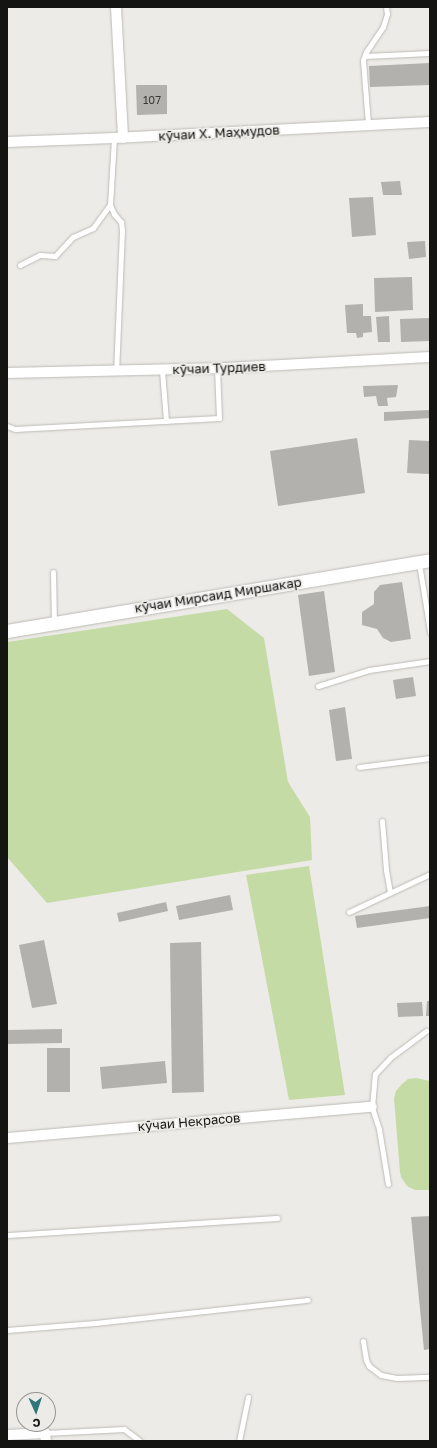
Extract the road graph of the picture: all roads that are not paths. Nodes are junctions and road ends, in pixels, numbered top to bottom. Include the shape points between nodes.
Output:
1 (116, 7) edge
2 (386, 7) edge
3 (430, 53) edge
4 (365, 56) junction
5 (430, 122) edge
6 (368, 124) junction
7 (119, 138) junction
8 (7, 142) edge
9 (110, 205) junction
10 (20, 265) dead end
11 (430, 357) edge
12 (217, 368) junction
13 (162, 370) junction
14 (116, 371) junction
15 (7, 373) edge
16 (166, 421) junction
17 (7, 426) edge
18 (425, 561) edge
19 (53, 572) dead end
20 (54, 623) junction
21 (7, 631) edge
22 (430, 632) edge
23 (430, 661) edge
24 (318, 686) dead end
25 (430, 758) edge
26 (359, 767) dead end
27 (382, 821) dead end
28 (430, 874) edge
29 (390, 892) junction
30 (349, 912) dead end
31 (426, 1032) dead end
32 (372, 1107) junction
33 (7, 1138) edge
34 (388, 1184) dead end
35 (277, 1218) dead end
36 (7, 1235) edge
37 (308, 1300) dead end
38 (7, 1330) edge
39 (363, 1341) dead end
40 (430, 1376) edge
41 (248, 1398) dead end
42 (7, 1435) edge
43 (45, 1437) edge
44 (140, 1441) edge
45 (239, 1441) edge

1 - 7 street
2 - 4 lane via 387,14 383,27
3 - 4 lane
4 - 6 lane via 363,60
5 - 6 street, кӯчаи Х. Маҳмудов
6 - 7 street, кӯчаи Х. Маҳмудов
7 - 8 street, кӯчаи Х. Маҳмудов
7 - 9 lane
9 - 10 lane via 93,228 73,237 55,256 40,255
9 - 14 lane via 121,222 122,230
11 - 12 street, кӯчаи Турдиев
12 - 13 street, кӯчаи Турдиев
12 - 16 lane via 219,418
13 - 14 street, кӯчаи Турдиев
13 - 16 lane
14 - 15 street, кӯчаи Турдиев
16 - 17 lane via 33,428
18 - 20 street, кӯчаи Мирсаид Миршакар
18 - 22 lane
19 - 20 lane
20 - 21 street, кӯчаи Мирсаид Миршакар
23 - 24 lane via 369,670
25 - 26 lane
27 - 29 lane
28 - 29 lane
29 - 30 lane
31 - 32 lane via 391,1057 375,1074
32 - 33 street, кӯчаи Некрасов
32 - 34 lane via 379,1129
35 - 36 lane
37 - 38 lane
39 - 40 lane via 369,1366 381,1375 396,1378
41 - 45 lane
42 - 43 street
43 - 44 lane via 124,1429

